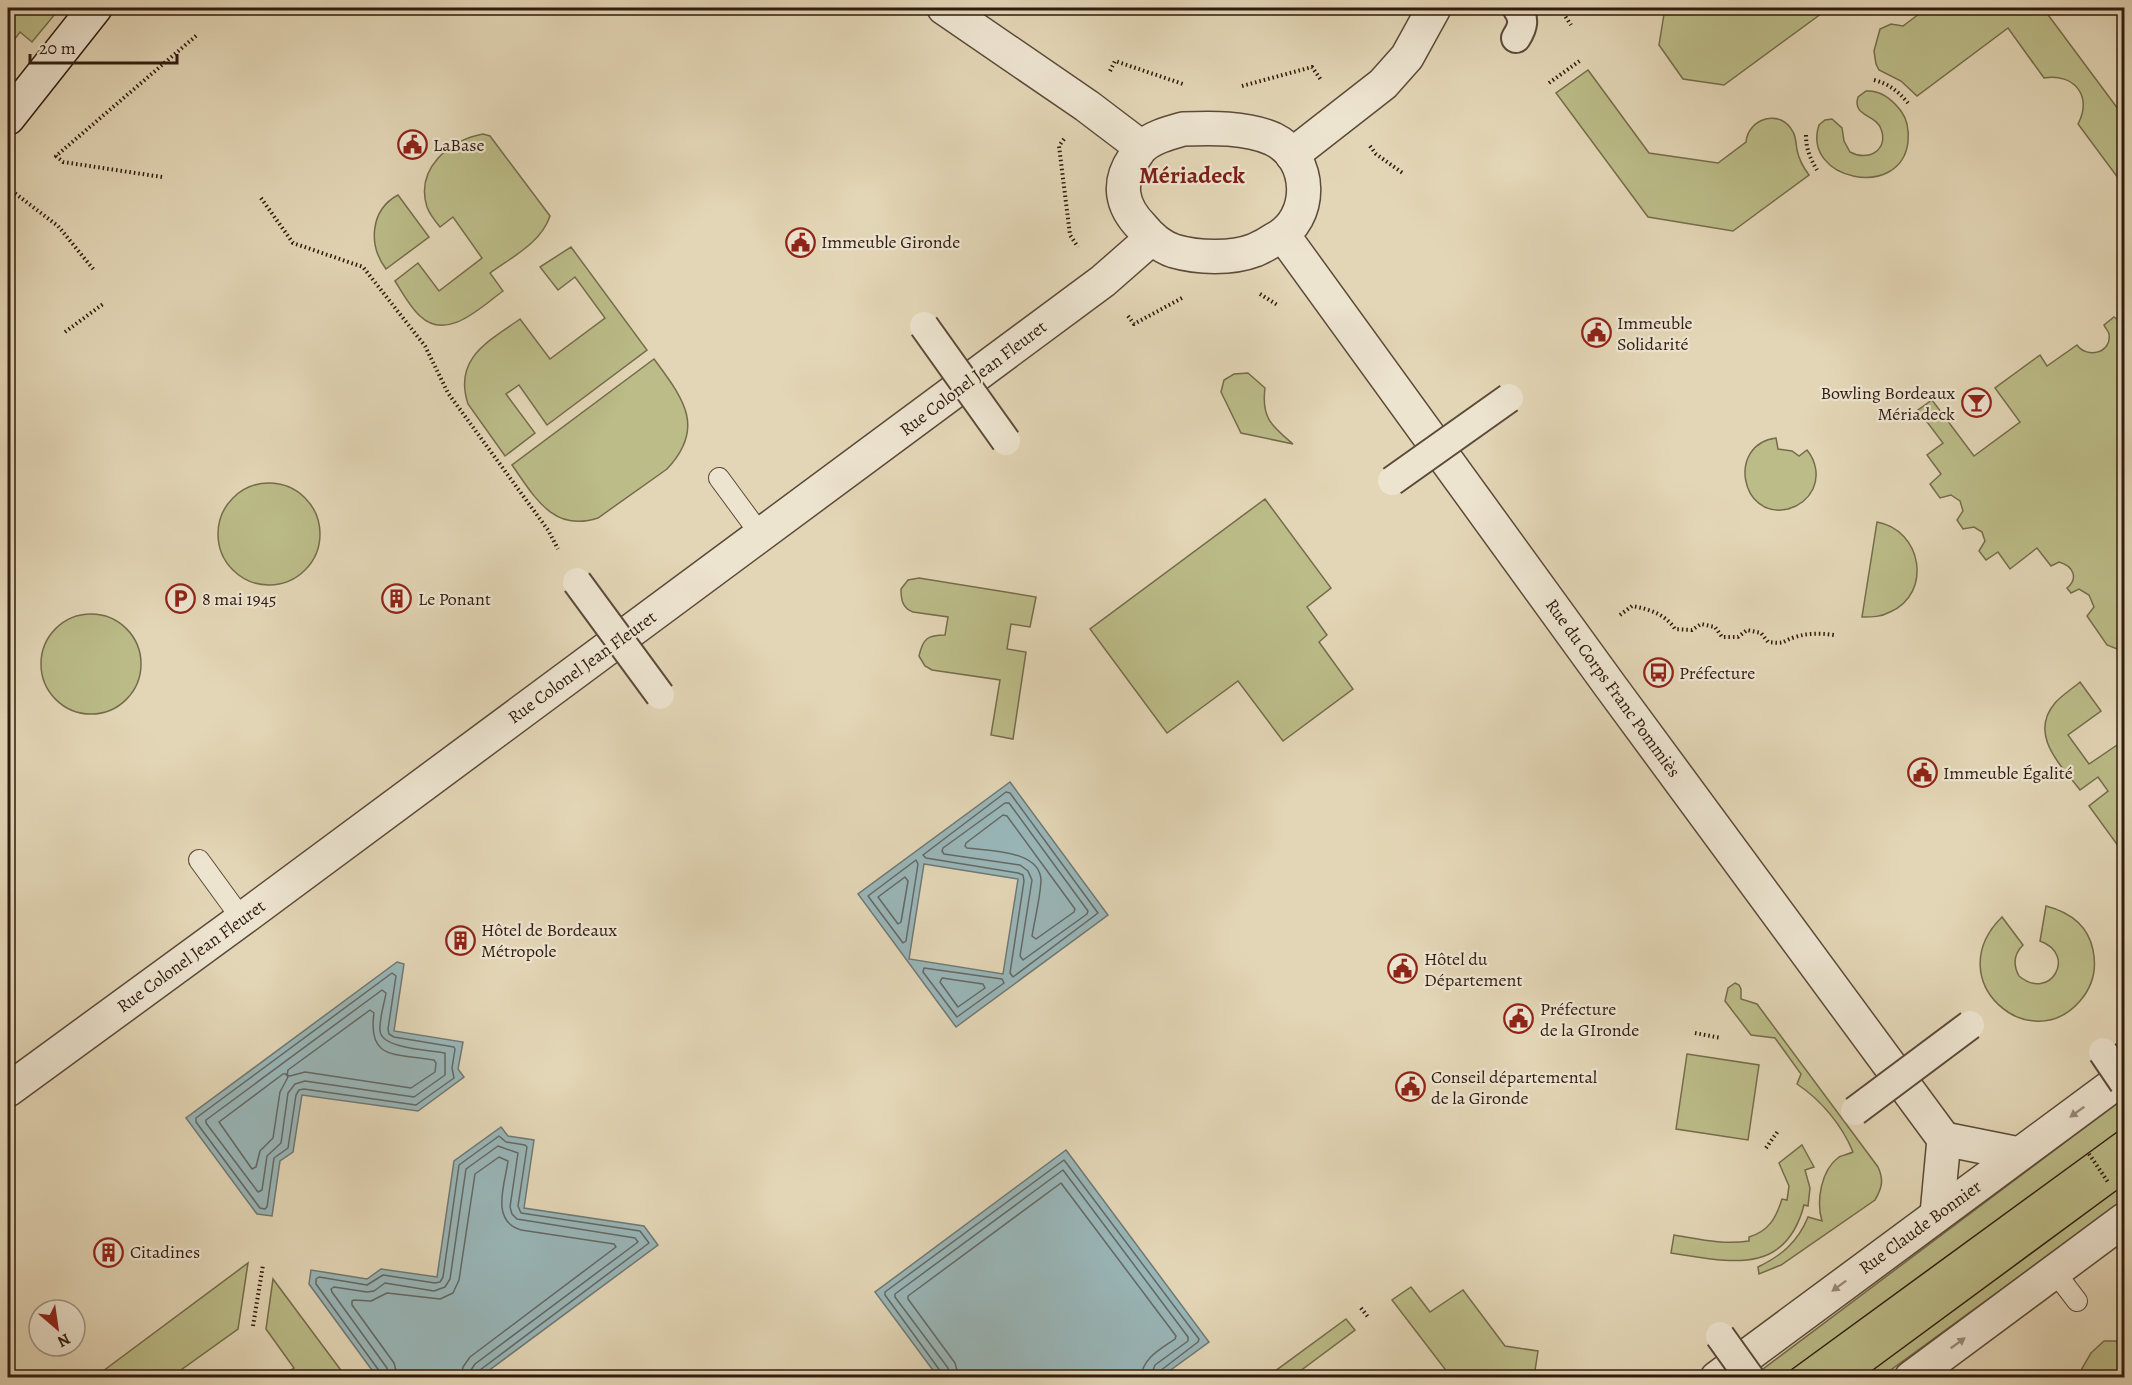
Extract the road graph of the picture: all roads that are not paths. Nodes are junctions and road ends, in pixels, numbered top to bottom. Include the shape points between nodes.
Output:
1 (95, 8) edge
2 (944, 8) edge
3 (1434, 8) edge
4 (1517, 8) edge
5 (1516, 38) dead end
6 (8, 118) edge
7 (1141, 147) junction
8 (1292, 155) junction
9 (1283, 235) junction
10 (1152, 238) junction
11 (924, 326) dead end
12 (1509, 398) dead end
13 (1006, 441) dead end
14 (718, 477) dead end
15 (1392, 481) dead end
16 (761, 535) junction
17 (577, 582) road end
18 (660, 695) dead end
19 (199, 860) dead end
20 (242, 920) junction
21 (1970, 1025) dead end
22 (2103, 1052) dead end
23 (2124, 1077) edge
24 (2124, 1083) edge
25 (8, 1090) edge
26 (1856, 1111) dead end
27 (1944, 1139) junction
28 (2019, 1154) junction
29 (1937, 1214) junction
30 (2124, 1220) edge
31 (2054, 1271) junction
32 (2077, 1301) dead end
33 (1720, 1336) dead end
34 (1717, 1377) edge
35 (1750, 1377) edge
36 (1911, 1377) edge

1 - 6 street
2 - 7 street
3 - 8 street via 1407,57 1383,84
4 - 5 street via 1523,27
7 - 8 street via 1183,129 1226,129 1274,140
7 - 10 street via 1126,170 1122,193 1133,218
8 - 9 street via 1302,174 1305,195 1298,219
9 - 10 street via 1255,250 1201,256 1173,251
9 - 27 street, Rue du Corps Franc Pommiès
10 - 16 street, Rue Colonel Jean Fleuret via 1103,281
11 - 13 street, bridge
12 - 15 street, bridge
14 - 16 lane
16 - 20 street, Rue Colonel Jean Fleuret
17 - 18 street, bridge
19 - 20 lane
20 - 25 street, Rue Colonel Jean Fleuret
21 - 26 street, bridge
22 - 24 street, bridge
23 -> 28 street, Rue Claude Bonnier
27 - 28 street
27 - 29 street
28 - 29 street, Rue Claude Bonnier
29 -> 34 street, Rue Claude Bonnier
30 - 31 street
31 - 32 lane
36 -> 31 street
33 - 35 street, bridge

